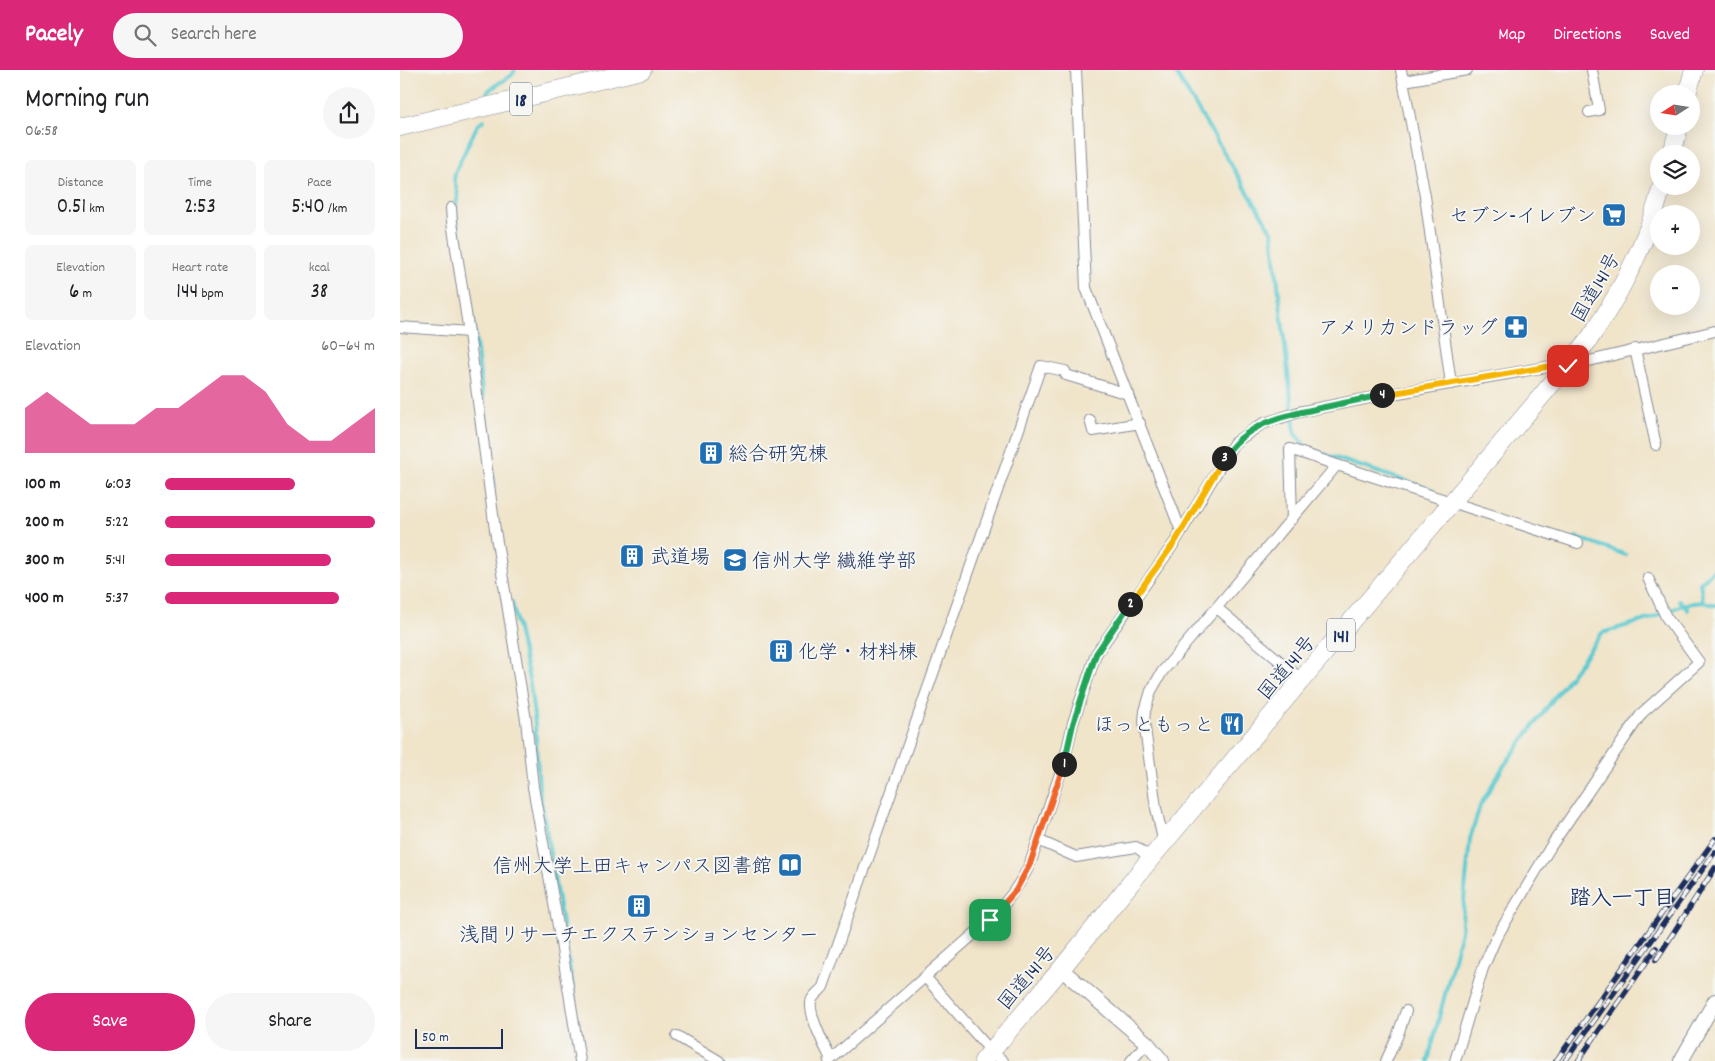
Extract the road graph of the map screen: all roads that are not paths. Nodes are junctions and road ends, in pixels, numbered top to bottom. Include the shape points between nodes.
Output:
1 (642, 70) edge
2 (1076, 70) edge
3 (1401, 70) edge
4 (1468, 70) edge
5 (1592, 70) edge
6 (1694, 70) edge
7 (1404, 81) junction
8 (1690, 85) edge
9 (1589, 112) dead end
10 (400, 127) edge
11 (1659, 195) edge
12 (451, 208) dead end
13 (400, 327) edge
14 (1715, 330) edge
15 (469, 332) junction
16 (1635, 349) junction
17 (1568, 366) junction
18 (1451, 384) junction
19 (1128, 394) junction
20 (1090, 420) dead end
21 (1140, 424) junction
22 (1656, 445) dead end
23 (1337, 465) junction
24 (1452, 503) junction
25 (1292, 519) junction
26 (1181, 531) junction
27 (1578, 543) dead end
28 (1648, 578) dead end
29 (1217, 608) junction
30 (1302, 680) junction
31 (1038, 840) junction
32 (1164, 844) junction
33 (1151, 858) junction
34 (1061, 969) junction
35 (926, 978) junction
36 (1715, 1001) edge
37 (1406, 1011) dead end
38 (677, 1036) dead end
39 (1147, 1044) junction
40 (992, 1058) edge
41 (830, 1060) edge
42 (580, 1061) edge
43 (719, 1061) edge
44 (1131, 1061) edge
45 (1162, 1061) edge
46 (1386, 1061) edge
47 (1455, 1061) edge
48 (1681, 1061) edge

1 - 10 highway, 18
2 - 19 street via 1086,288
3 - 7 street
4 - 7 street
5 - 9 street via 1599,110
6 - 8 highway
7 - 18 street
11 - 17 highway, 国道141号 / 141 via 1630,272 1603,320
12 - 15 street via 460,248
13 - 15 street
14 - 16 street
15 - 42 street via 494,530
16 - 17 street
16 - 22 street
17 - 18 street via 1558,365
17 - 24 highway, 国道141号 / 141
18 - 26 street via 1299,412 1262,424 1234,443
19 - 21 street
19 - 41 street via 1066,375 1065,371 1041,366 823,987 812,999 820,1038
20 - 21 street via 1093,432
21 - 26 street
23 - 24 street
23 - 25 street
23 - 25 street via 1290,449
24 - 27 street
24 - 30 highway, 国道141号 / 141
25 - 29 street
26 - 31 street via 1096,654
28 - 47 street via 1663,613 1699,662 1642,713 1551,846 1496,938 1483,968
29 - 30 street
29 - 32 street via 1162,672 1145,711 1146,742
30 - 32 highway, 国道141号 / 141
31 - 33 street via 1076,857 1136,847
31 - 35 street via 1024,878 1004,906
32 - 33 highway, 国道141号 / 141
33 - 34 highway, 国道141号 / 141
34 - 39 street
34 - 40 highway, 国道141号 / 141
35 - 40 street
35 - 41 street
36 - 48 street
37 - 46 street
38 - 43 street
39 - 44 street
39 - 45 street

